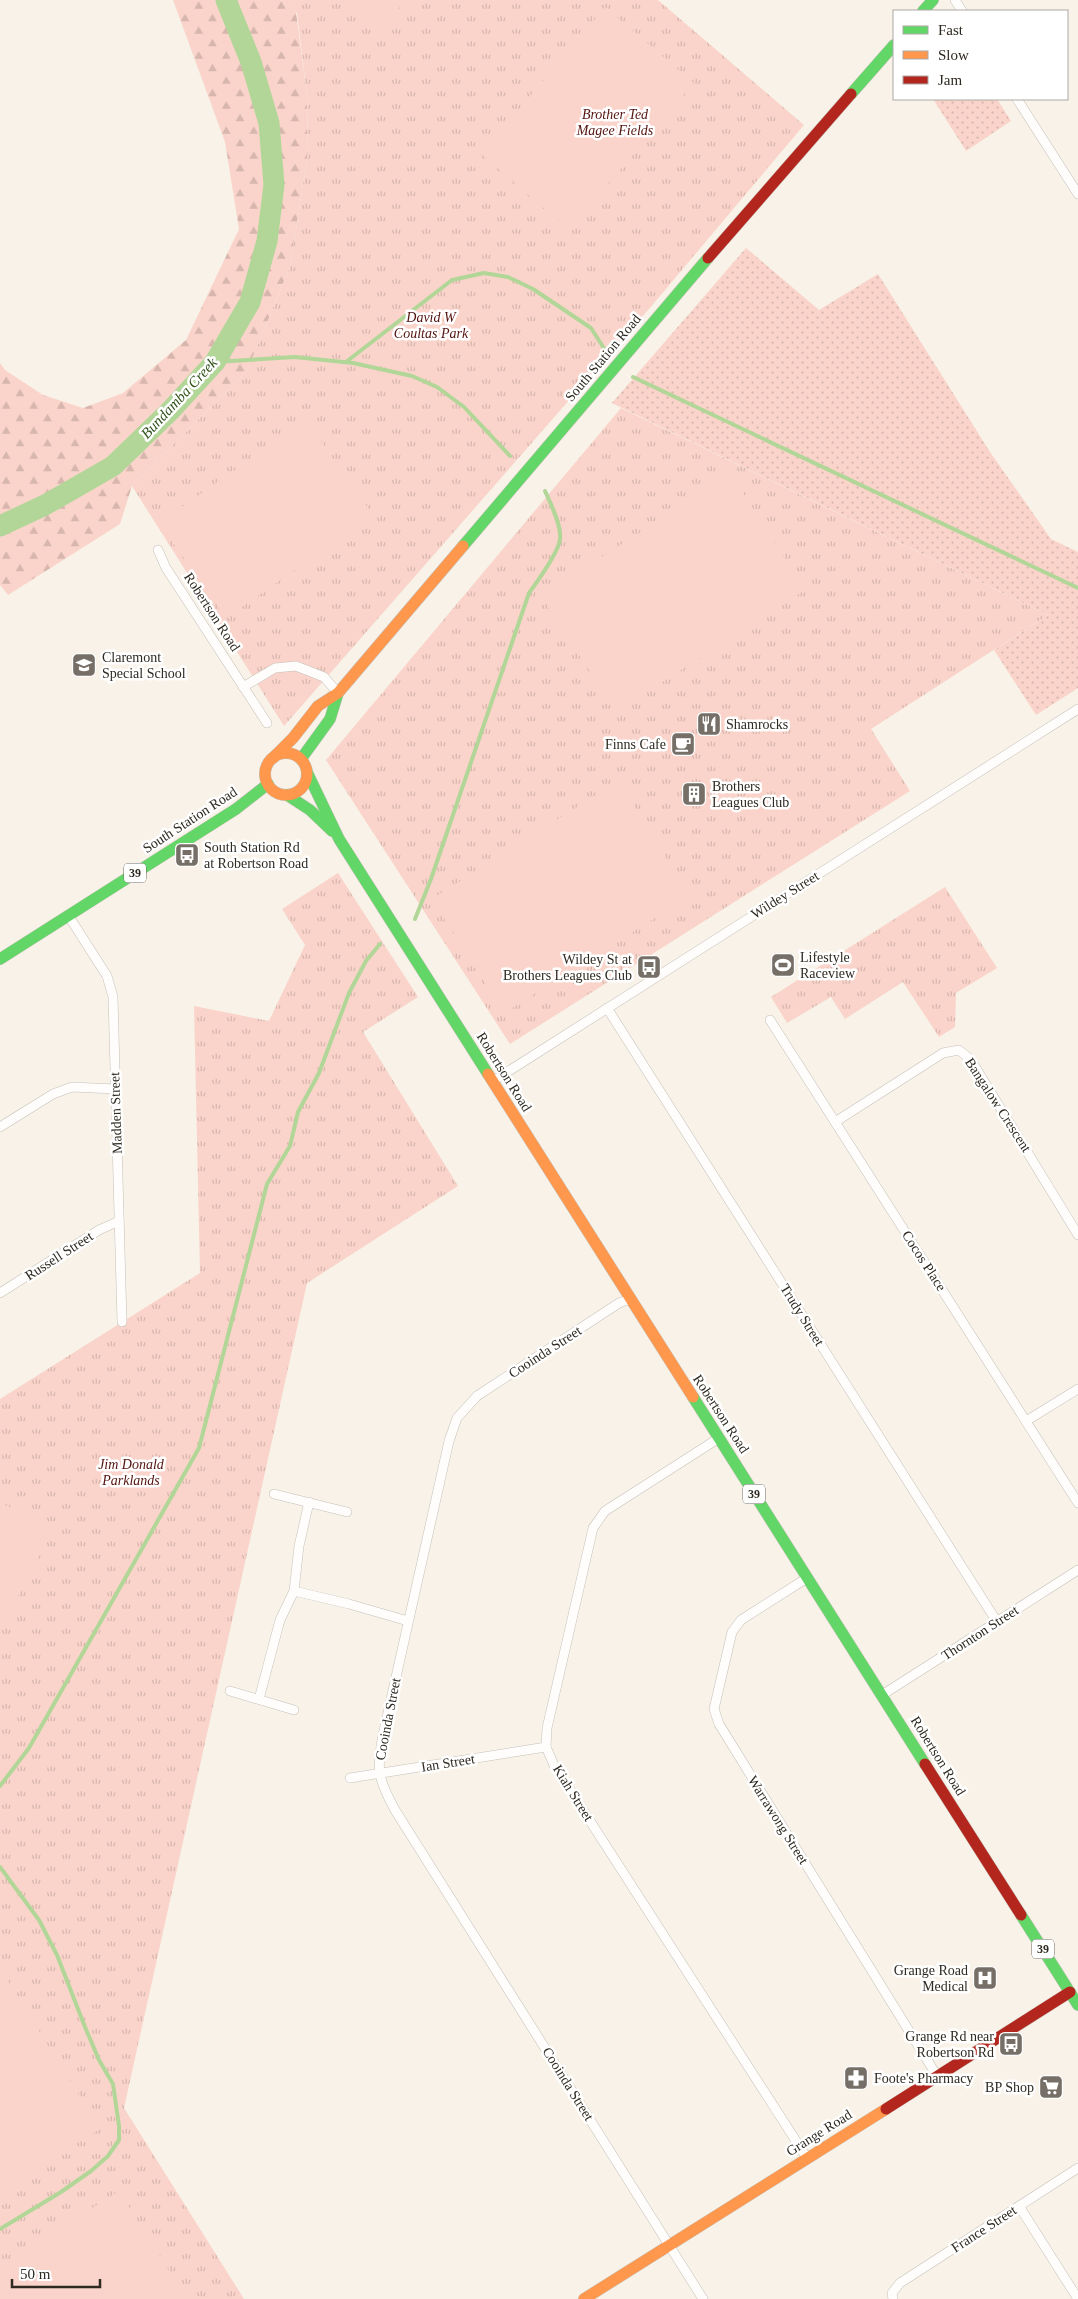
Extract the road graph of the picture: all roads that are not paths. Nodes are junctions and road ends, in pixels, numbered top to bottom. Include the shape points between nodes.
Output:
1 (933, 0) edge
2 (924, 10) edge
3 (893, 46) edge
4 (1018, 100) edge
5 (1078, 194) edge
6 (158, 550) dead end
7 (243, 688) junction
8 (338, 693) junction
9 (1078, 709) edge
10 (267, 724) dead end
11 (273, 758) junction
12 (300, 759) junction
13 (307, 772) junction
14 (268, 784) junction
15 (287, 795) junction
16 (339, 839) junction
17 (68, 915) junction
18 (0, 959) edge
19 (607, 1008) junction
20 (770, 1020) dead end
21 (493, 1081) junction
22 (115, 1089) junction
23 (835, 1122) junction
24 (0, 1127) edge
25 (119, 1221) junction
26 (1074, 1222) edge
27 (1078, 1235) edge
28 (0, 1293) edge
29 (630, 1299) junction
30 (122, 1322) dead end
31 (1078, 1389) edge
32 (1026, 1422) junction
33 (719, 1438) junction
34 (274, 1494) dead end
35 (309, 1502) junction
36 (1078, 1503) edge
37 (347, 1512) dead end
38 (1078, 1570) edge
39 (807, 1578) junction
40 (294, 1591) junction
41 (408, 1621) junction
42 (997, 1622) junction
43 (230, 1691) dead end
44 (882, 1695) junction
45 (259, 1699) junction
46 (294, 1710) dead end
47 (546, 1747) junction
48 (378, 1774) junction
49 (350, 1778) dead end
50 (1070, 1992) junction
51 (1078, 2005) edge
52 (937, 2076) junction
53 (807, 2158) junction
54 (1078, 2168) edge
55 (1019, 2206) junction
56 (670, 2245) junction
57 (893, 2296) edge
58 (584, 2299) edge
59 (704, 2299) edge
60 (1078, 2299) edge

1 - 2 main road
3 - 8 main road, South Station Road
4 - 5 street
6 - 7 street, Robertson Road via 166,568
7 - 8 street via 275,668 296,666 324,677
7 - 10 street, Robertson Road
8 - 11 main road, South Station Road via 318,706
8 - 12 main road, South Station Road via 330,719
9 - 19 street, Wildey Street
11 - 12 main road via 287,753
11 - 14 main road via 265,770
12 - 13 main road, 39
13 - 15 main road via 304,785 294,794
13 - 16 main road, Robertson Road / 39
14 - 15 main road, 39 via 279,794
14 - 17 main road, South Station Road / 39 via 236,809
15 - 16 main road, Robertson Road / 39 via 310,810
16 - 21 main road, Robertson Road / 39
17 - 18 main road, South Station Road / 39
17 - 22 street, Madden Street via 107,976 113,997
19 - 21 street, Wildey Street
19 - 42 street, Trudy Street
20 - 23 street, Cocos Place
21 - 29 main road, Robertson Road / 39
22 - 24 street via 72,1087 53,1094
22 - 25 street, Madden Street
23 - 26 street, Bangalow Crescent via 943,1053 959,1050 971,1060
23 - 32 street, Cocos Place
25 - 28 street, Russell Street via 99,1230
25 - 30 street, Madden Street
26 - 27 street, Bangalow Crescent
29 - 33 main road, Robertson Road / 39
29 - 41 street, Cooinda Street via 477,1396 457,1418
31 - 32 street
32 - 36 street, Cocos Place
33 - 39 main road, Robertson Road / 39
33 - 47 street, Kiah Street via 605,1511 593,1528 546,1728
34 - 35 street
35 - 37 street
35 - 40 street via 299,1546
38 - 42 street, Thornton Street
39 - 44 main road, Robertson Road / 39
39 - 52 street, Warrawong Street via 741,1620 732,1632 714,1709 718,1724
40 - 41 street
40 - 45 street via 280,1620
41 - 48 street, Cooinda Street via 382,1735
42 - 44 street, Thornton Street
43 - 45 street
44 - 50 main road, Robertson Road / 39
45 - 46 street
47 - 48 street, Ian Street
47 - 53 street, Kiah Street via 554,1765
48 - 49 street, Ian Street
48 - 56 street, Cooinda Street via 395,1810
50 - 51 main road, Robertson Road / 39
50 - 52 main road, Grange Road
52 - 53 main road, Grange Road
53 - 56 main road, Grange Road
54 - 55 street, France Street
55 - 57 street, France Street via 900,2283
55 - 60 street
56 - 58 main road, Grange Road
56 - 59 street, Cooinda Street

